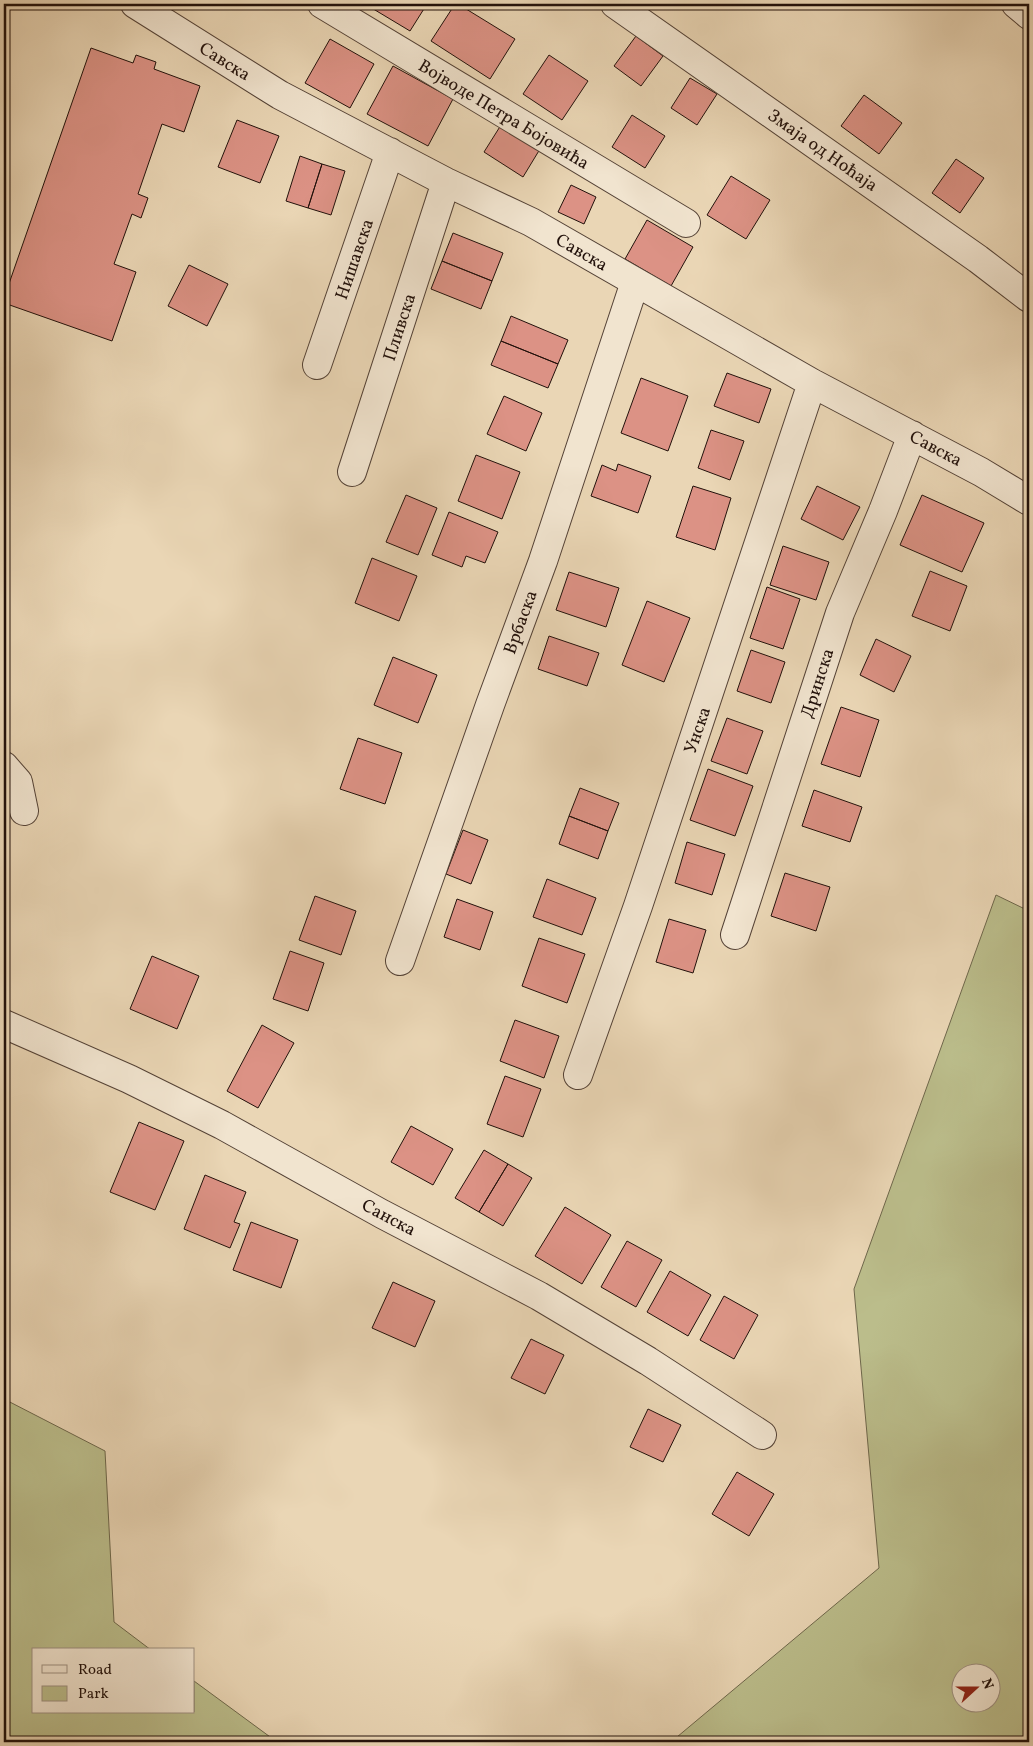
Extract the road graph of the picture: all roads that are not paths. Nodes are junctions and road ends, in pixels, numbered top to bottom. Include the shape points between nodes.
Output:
1 (135, 4) edge
2 (322, 4) edge
3 (615, 4) edge
4 (1016, 4) edge
5 (1029, 15) edge
6 (390, 152) junction
7 (446, 182) junction
8 (686, 223) dead end
9 (635, 282) junction
10 (1029, 298) edge
11 (317, 365) dead end
12 (812, 383) junction
13 (912, 435) junction
14 (352, 472) dead end
15 (1029, 501) edge
16 (4, 766) edge
17 (24, 811) dead end
18 (735, 935) dead end
19 (400, 961) dead end
20 (4, 1024) edge
21 (578, 1075) dead end
22 (762, 1434) dead end

1 - 6 street, Савска via 280,95
2 - 8 street, Војводе Петра Бојовића
3 - 10 street, Змаја од Ноћаја via 970,253
4 - 5 street
6 - 7 street, Савска
6 - 11 street, Нишавска
7 - 9 street, Савска via 531,222
7 - 14 street, Пливска
9 - 12 street, Савска
9 - 19 street, Врбаска via 543,561
12 - 13 street, Савска
12 - 21 street, Унска via 638,906
13 - 15 street, Савска
13 - 18 street, Дринска via 840,613
16 - 17 street via 18,782
20 - 22 street, Санска via 129,1079 222,1125 539,1296

